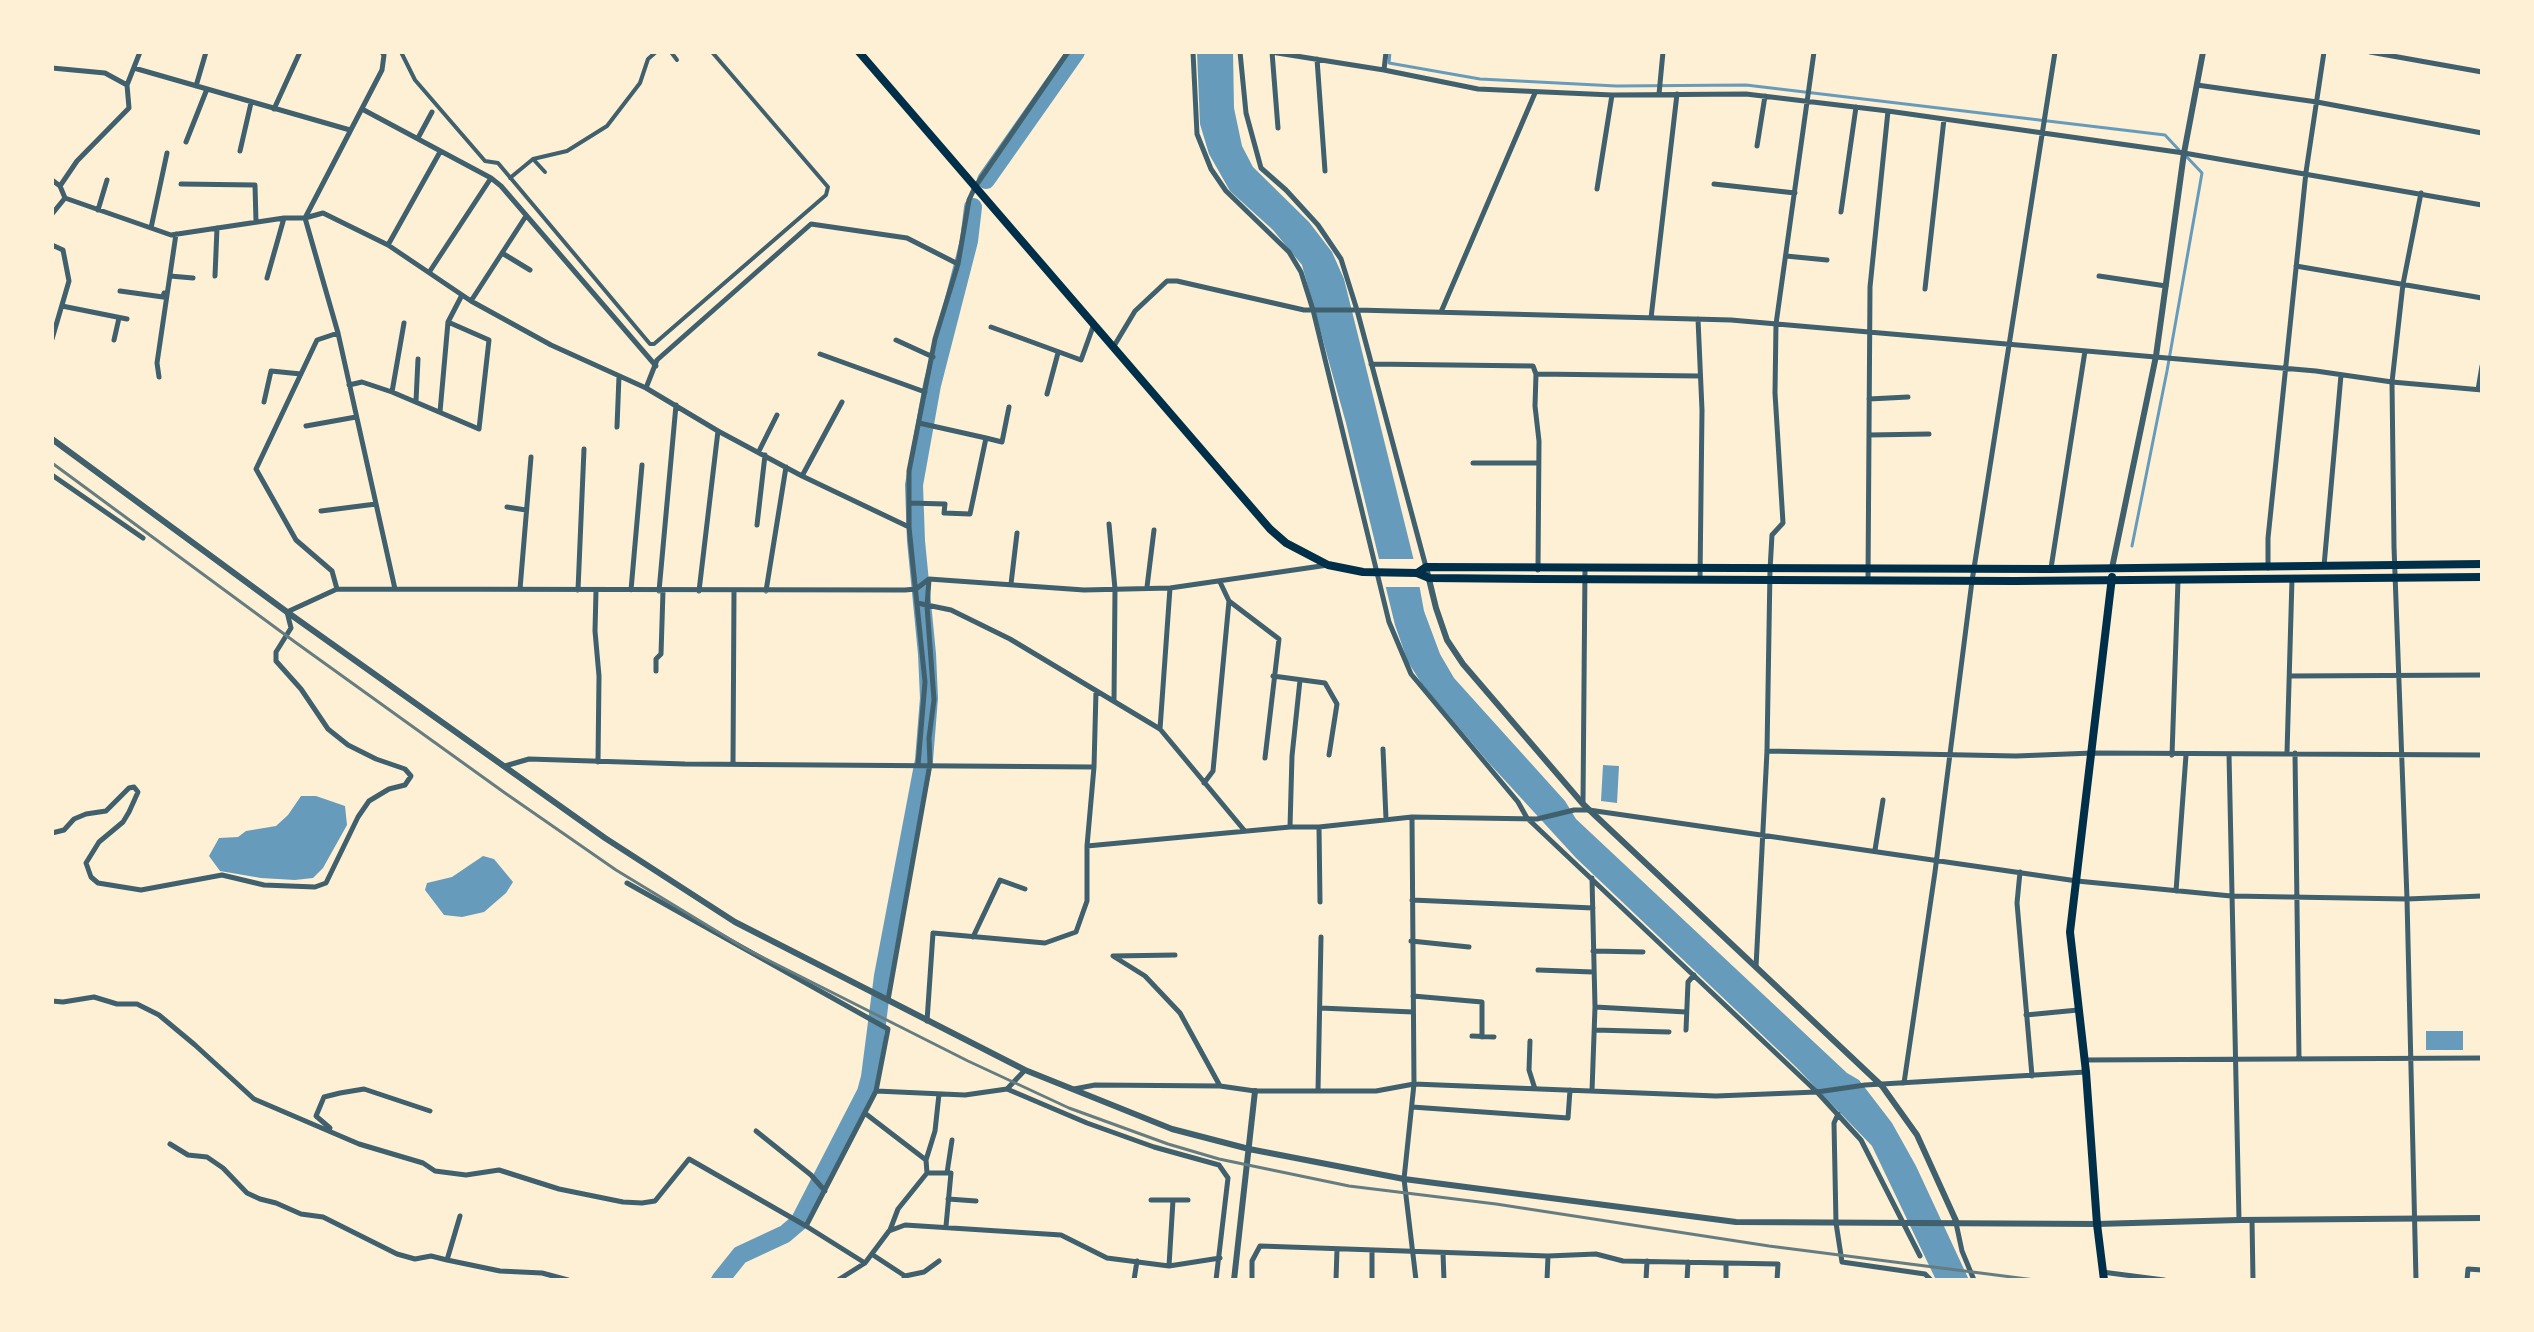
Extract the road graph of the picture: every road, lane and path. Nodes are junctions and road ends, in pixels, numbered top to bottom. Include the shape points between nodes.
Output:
1 (140, 52) edge
2 (206, 52) edge
3 (300, 52) edge
4 (382, 52) edge
5 (401, 52) edge
6 (656, 52) edge
7 (671, 52) edge
8 (712, 52) edge
9 (859, 52) edge
10 (1068, 52) edge
11 (1193, 52) edge
12 (1240, 52) edge
13 (1272, 52) edge
14 (1386, 52) edge
15 (1663, 52) edge
16 (1814, 52) edge
17 (2055, 52) edge
18 (2203, 52) edge
19 (2324, 52) edge
20 (2370, 52) edge
21 (1317, 59) junction
22 (677, 60) dead end
23 (52, 68) edge
24 (134, 68) junction
25 (1384, 70) junction
26 (2482, 72) edge
27 (127, 85) junction
28 (2197, 85) junction
29 (196, 86) junction
30 (207, 89) junction
31 (1535, 92) junction
32 (1659, 94) junction
33 (1677, 94) junction
34 (1612, 95) junction
35 (1765, 96) junction
36 (1809, 101) junction
37 (2317, 102) junction
38 (251, 103) junction
39 (1856, 107) junction
40 (274, 109) junction
41 (362, 109) junction
42 (1888, 111) junction
43 (432, 112) dead end
44 (1944, 118) junction
45 (1278, 128) dead end
46 (350, 130) junction
47 (2043, 133) junction
48 (2482, 133) edge
49 (418, 138) junction
50 (186, 142) dead end
51 (1757, 146) dead end
52 (240, 151) dead end
53 (440, 152) junction
54 (167, 153) dead end
55 (2184, 153) junction
56 (533, 159) junction
57 (1325, 171) dead end
58 (545, 172) dead end
59 (2306, 172) junction
60 (491, 178) junction
61 (510, 178) junction
62 (52, 180) edge
63 (107, 180) dead end
64 (181, 184) dead end
65 (1714, 184) dead end
66 (60, 186) junction
67 (975, 187) junction
68 (1597, 189) dead end
69 (1795, 193) junction
70 (2421, 193) junction
71 (65, 198) junction
72 (2482, 205) edge
73 (98, 210) junction
74 (1841, 212) dead end
75 (52, 214) edge
76 (526, 216) junction
77 (284, 218) junction
78 (305, 218) junction
79 (256, 222) junction
80 (151, 228) junction
81 (217, 228) junction
82 (176, 234) junction
83 (52, 245) edge
84 (388, 245) junction
85 (502, 253) junction
86 (1786, 256) junction
87 (1827, 260) dead end
88 (958, 264) junction
89 (2296, 266) junction
90 (530, 270) dead end
91 (430, 271) junction
92 (215, 276) dead end
93 (2099, 276) dead end
94 (169, 278) junction
95 (193, 278) dead end
96 (267, 278) dead end
97 (2403, 284) junction
98 (2166, 286) junction
99 (1925, 289) dead end
100 (120, 291) dead end
101 (462, 295) junction
102 (2482, 298) edge
103 (471, 301) junction
104 (62, 306) junction
105 (1316, 310) junction
106 (1354, 310) junction
107 (1441, 312) junction
108 (119, 318) junction
109 (1651, 318) junction
110 (127, 319) dead end
111 (1698, 319) junction
112 (448, 322) junction
113 (404, 323) dead end
114 (1094, 323) junction
115 (1776, 324) junction
116 (991, 327) dead end
117 (338, 333) junction
118 (1870, 333) junction
119 (52, 339) edge
120 (114, 340) dead end
121 (896, 340) dead end
122 (2010, 345) junction
123 (1114, 346) junction
124 (2085, 351) junction
125 (1059, 353) junction
126 (820, 354) dead end
127 (2156, 356) junction
128 (933, 357) junction
129 (418, 359) dead end
130 (1371, 364) junction
131 (656, 366) junction
132 (2482, 366) edge
133 (2286, 369) junction
134 (301, 374) junction
135 (1536, 374) junction
136 (2341, 375) junction
137 (619, 376) junction
138 (1699, 376) junction
139 (159, 377) dead end
140 (2392, 382) junction
141 (349, 385) junction
142 (646, 388) junction
143 (2480, 390) edge
144 (392, 392) junction
145 (925, 392) junction
146 (1047, 394) dead end
147 (1908, 397) dead end
148 (1869, 399) junction
149 (416, 401) junction
150 (264, 402) dead end
151 (842, 402) dead end
152 (676, 405) junction
153 (1009, 407) dead end
154 (440, 412) junction
155 (777, 415) dead end
156 (356, 417) junction
157 (919, 423) junction
158 (306, 426) dead end
159 (617, 427) dead end
160 (718, 431) junction
161 (1929, 434) dead end
162 (1869, 435) junction
163 (986, 438) junction
164 (52, 439) edge
165 (584, 449) dead end
166 (762, 453) junction
167 (531, 457) dead end
168 (1473, 463) dead end
169 (1538, 463) junction
170 (642, 465) dead end
171 (786, 467) junction
172 (52, 475) edge
173 (802, 476) junction
174 (909, 503) junction
175 (376, 504) junction
176 (507, 507) dead end
177 (526, 510) junction
178 (321, 511) dead end
179 (1109, 524) dead end
180 (757, 525) dead end
181 (909, 527) junction
182 (1154, 530) dead end
183 (1017, 533) dead end
184 (143, 538) dead end
185 (2395, 564) junction
186 (2482, 564) edge
187 (1328, 565) junction
188 (1426, 567) junction
189 (1585, 567) junction
190 (1700, 567) junction
191 (2324, 567) junction
192 (1538, 568) junction
193 (2112, 568) junction
194 (2268, 568) junction
195 (1868, 569) junction
196 (1975, 569) junction
197 (2050, 569) junction
198 (1380, 573) junction
199 (1417, 573) junction
200 (1770, 575) junction
201 (2482, 577) edge
202 (1429, 578) junction
203 (2396, 578) junction
204 (929, 579) junction
205 (1537, 579) junction
206 (2178, 579) junction
207 (2292, 579) junction
208 (1585, 580) junction
209 (1700, 580) junction
210 (1868, 580) junction
211 (2111, 580) junction
212 (1972, 581) junction
213 (1220, 582) junction
214 (1011, 584) junction
215 (1147, 587) junction
216 (1170, 588) junction
217 (337, 589) junction
218 (395, 589) junction
219 (520, 589) junction
220 (916, 589) junction
221 (1115, 589) junction
222 (578, 590) junction
223 (631, 590) junction
224 (734, 590) junction
225 (596, 591) junction
226 (661, 591) junction
227 (699, 591) junction
228 (766, 591) junction
229 (1229, 601) junction
230 (917, 603) junction
231 (927, 606) junction
232 (287, 612) junction
233 (656, 671) dead end
234 (2399, 675) junction
235 (2482, 675) edge
236 (1273, 676) junction
237 (2290, 676) junction
238 (1300, 680) junction
239 (1096, 691) junction
240 (1114, 701) junction
241 (1160, 729) junction
242 (1383, 749) dead end
243 (1767, 751) junction
244 (2093, 753) junction
245 (2291, 753) junction
246 (2229, 754) junction
247 (1329, 755) dead end
248 (2172, 755) junction
249 (2186, 755) junction
250 (2402, 755) junction
251 (2482, 755) edge
252 (1948, 756) junction
253 (1265, 758) dead end
254 (598, 762) junction
255 (733, 764) junction
256 (930, 764) junction
257 (918, 765) junction
258 (505, 766) junction
259 (1094, 767) junction
260 (1204, 783) junction
261 (1883, 800) dead end
262 (1586, 807) junction
263 (1412, 817) junction
264 (1527, 818) junction
265 (1386, 819) junction
266 (1290, 827) junction
267 (1319, 827) junction
268 (1244, 831) junction
269 (52, 833) edge
270 (1763, 836) junction
271 (1087, 846) junction
272 (1875, 851) junction
273 (1935, 859) junction
274 (2020, 872) junction
275 (1592, 877) junction
276 (2077, 881) junction
277 (627, 883) dead end
278 (1025, 889) dead end
279 (2176, 891) junction
280 (2231, 896) junction
281 (2295, 896) junction
282 (2482, 896) edge
283 (2407, 899) junction
284 (1412, 900) junction
285 (1320, 902) dead end
286 (1593, 908) junction
287 (973, 937) junction
288 (1321, 937) dead end
289 (1411, 941) junction
290 (1469, 947) dead end
291 (1593, 951) junction
292 (1643, 952) dead end
293 (1175, 955) dead end
294 (1756, 967) junction
295 (1538, 970) dead end
296 (1593, 972) junction
297 (1694, 975) junction
298 (1413, 996) junction
299 (888, 1000) junction
300 (52, 1001) edge
301 (1595, 1007) junction
302 (1320, 1008) junction
303 (2078, 1010) junction
304 (1413, 1012) junction
305 (1686, 1012) junction
306 (2026, 1015) junction
307 (927, 1021) junction
308 (1595, 1030) junction
309 (1686, 1030) dead end
310 (1669, 1032) dead end
311 (1472, 1036) dead end
312 (1482, 1037) junction
313 (1494, 1037) dead end
314 (1530, 1041) dead end
315 (2411, 1058) junction
316 (2482, 1058) edge
317 (2299, 1059) junction
318 (2084, 1060) junction
319 (2236, 1061) junction
320 (1025, 1070) junction
321 (2086, 1072) junction
322 (2032, 1076) junction
323 (1904, 1083) junction
324 (1414, 1084) junction
325 (1220, 1086) junction
326 (1882, 1086) junction
327 (1007, 1089) junction
328 (1074, 1089) junction
329 (1535, 1089) junction
330 (1570, 1090) junction
331 (876, 1091) junction
332 (1255, 1091) junction
333 (1318, 1091) junction
334 (1592, 1091) junction
335 (1820, 1091) junction
336 (939, 1094) junction
337 (1412, 1107) junction
338 (430, 1111) dead end
339 (866, 1114) junction
340 (1838, 1114) junction
341 (334, 1131) junction
342 (756, 1131) dead end
343 (952, 1140) dead end
344 (170, 1144) dead end
345 (1249, 1149) junction
346 (926, 1160) junction
347 (927, 1173) junction
348 (947, 1173) junction
349 (1404, 1179) junction
350 (823, 1189) junction
351 (948, 1199) junction
352 (1151, 1200) dead end
353 (1173, 1200) junction
354 (1188, 1200) dead end
355 (976, 1201) dead end
356 (460, 1216) dead end
357 (2482, 1218) edge
358 (2414, 1219) junction
359 (2239, 1220) junction
360 (2252, 1220) junction
361 (1836, 1223) junction
362 (1904, 1223) junction
363 (1956, 1223) junction
364 (2097, 1224) junction
365 (806, 1226) junction
366 (946, 1226) junction
367 (889, 1231) junction
368 (1337, 1249) junction
369 (1372, 1251) junction
370 (1413, 1252) junction
371 (1443, 1253) junction
372 (873, 1255) junction
373 (1548, 1256) junction
374 (1920, 1256) dead end
375 (1220, 1258) junction
376 (447, 1260) junction
377 (939, 1261) dead end
378 (1137, 1261) junction
379 (1647, 1261) junction
380 (1688, 1262) junction
381 (865, 1263) junction
382 (1726, 1263) junction
383 (1169, 1266) junction
384 (2482, 1270) edge
385 (2103, 1276) edge
386 (904, 1278) edge
387 (568, 1280) edge
388 (838, 1280) edge
389 (1134, 1280) edge
390 (1216, 1280) edge
391 (1234, 1280) edge
392 (1252, 1280) edge
393 (1336, 1280) edge
394 (1372, 1280) edge
395 (1416, 1280) edge
396 (1444, 1280) edge
397 (1547, 1280) edge
398 (1646, 1280) edge
399 (1687, 1280) edge
400 (1726, 1280) edge
401 (1777, 1280) edge
402 (1931, 1280) edge
403 (1974, 1280) edge
404 (2164, 1280) edge
405 (2253, 1280) edge
406 (2416, 1280) edge
407 (2467, 1280) edge

1 - 24 street
2 - 29 street
3 - 40 street
4 - 41 street via 382,70
5 - 61 street via 415,80 485,161 498,163
6 - 56 street via 607,126 567,151
7 - 22 street
8 - 61 street via 828,187 826,195 654,344
9 - 67 main road
10 - 67 street
11 - 105 street via 1197,134 1211,169 1226,191 1289,252
12 - 106 street via 1246,113 1261,168 1326,236 1341,259
13 - 21 street
13 - 45 street
14 - 25 street
15 - 32 street
16 - 36 street
17 - 47 street
18 - 28 street
19 - 37 street
20 - 26 street
21 - 25 street
21 - 57 street
23 - 27 street via 105,73
24 - 27 street
24 - 29 street
25 - 31 street via 1478,89
27 - 66 street via 129,108
28 - 37 street
28 - 55 street
29 - 30 street
30 - 38 street
30 - 50 street
31 - 34 street
31 - 107 street
32 - 33 street
32 - 34 street
33 - 35 street
33 - 109 street
34 - 68 street
35 - 36 street
35 - 51 street
36 - 39 street
36 - 69 street
37 - 48 street
37 - 59 street
38 - 40 street
38 - 52 street
39 - 42 street
39 - 74 street
40 - 46 street
41 - 46 street
41 - 49 street
42 - 44 street
42 - 118 street
43 - 49 street
44 - 47 street
44 - 99 street
46 - 78 street
47 - 55 street
47 - 122 street
49 - 53 street
53 - 60 street
53 - 84 street
54 - 80 street
55 - 59 street
55 - 98 street
56 - 58 street
56 - 61 street
59 - 70 street
59 - 89 street
60 - 76 street
60 - 91 street
62 - 66 street
63 - 73 street
64 - 79 street via 255,185
65 - 69 street
66 - 71 street
67 - 88 street
67 - 114 main road
69 - 86 street
70 - 72 street
70 - 97 street
71 - 73 street
71 - 75 street
73 - 80 street
76 - 85 street
76 - 131 street
77 - 78 street
77 - 79 street
77 - 96 street
78 - 84 street via 323,213
78 - 117 street
79 - 81 street
80 - 82 street
81 - 82 street
81 - 92 street
82 - 94 street
83 - 104 street via 63,250 69,281
84 - 91 street
85 - 90 street
85 - 103 street
86 - 87 street
86 - 115 street
88 - 128 street
88 - 131 street via 907,238 811,224
89 - 97 street
89 - 133 street
91 - 101 street
93 - 98 street
94 - 95 street
94 - 100 street via 163,297
94 - 139 street
97 - 102 street
97 - 140 street
98 - 127 street
101 - 103 street
101 - 112 street
103 - 137 street
104 - 108 street
104 - 119 street
105 - 106 street
105 - 123 street via 1167,281 1135,311
105 - 198 street
106 - 107 street
106 - 130 street
107 - 109 street
108 - 110 street
108 - 120 street
109 - 111 street
111 - 115 street
111 - 138 street
112 - 154 street
112 - 154 street via 489,340 479,429
113 - 144 street
114 - 123 main road
114 - 125 street via 1081,360
115 - 118 street
115 - 200 street via 1783,523 1772,535
116 - 125 street
117 - 134 street via 317,340
117 - 141 street
118 - 122 street
118 - 148 street
121 - 128 street
122 - 124 street
122 - 196 street
123 - 187 main road via 1270,529
124 - 127 street
124 - 197 street
125 - 146 street
126 - 145 street
127 - 133 street
127 - 193 street
128 - 145 street
129 - 149 street
130 - 135 street via 1533,366
130 - 188 street
131 - 142 street
132 - 143 street
133 - 136 street
133 - 194 street
134 - 150 street via 271,371
134 - 217 street via 256,469 296,540 332,571
135 - 138 street
135 - 169 street
136 - 140 street
136 - 191 street
137 - 142 street
137 - 159 street
138 - 190 street
140 - 143 street
140 - 185 street
141 - 144 street via 362,382
141 - 156 street
142 - 152 street
144 - 149 street
145 - 157 street
147 - 148 street
148 - 162 street
149 - 154 street
151 - 173 street
152 - 160 street
152 - 226 street
153 - 163 street via 1002,442
155 - 166 street
156 - 158 street
156 - 175 street
157 - 163 street
157 - 174 street
160 - 166 street
160 - 227 street
161 - 162 street
162 - 195 street
163 - 174 street via 970,514 944,513 945,504
164 - 232 street
165 - 222 street
166 - 171 street
166 - 180 street
167 - 177 street
168 - 169 street
169 - 192 street
170 - 223 street
171 - 173 street
171 - 228 street
172 - 184 street
173 - 181 street
174 - 181 street
175 - 178 street
175 - 218 street
176 - 177 street
177 - 219 street
179 - 221 street
181 - 220 street
182 - 215 street
183 - 214 street
185 - 186 main road
185 - 191 main road
185 - 203 street
187 - 198 main road
187 - 213 street
188 - 192 main road
188 - 199 main road
188 - 202 street
189 - 190 main road
189 - 192 main road
189 - 208 street
190 - 200 main road
190 - 209 street
191 - 194 main road
192 - 205 street
193 - 194 main road
193 - 197 main road
193 - 211 main road
195 - 196 main road
195 - 200 main road
195 - 210 street
196 - 197 main road
196 - 212 street
198 - 199 main road
198 - 264 street via 1389,622 1411,674
199 - 202 main road
200 - 209 main road
200 - 210 main road
200 - 243 street
201 - 203 main road
202 - 205 main road
202 - 262 street via 1447,640 1463,664
203 - 207 main road
203 - 234 street
204 - 214 street
204 - 220 street
204 - 231 street
205 - 208 main road
206 - 207 main road
206 - 211 main road
206 - 248 street
207 - 237 street
208 - 209 main road
208 - 262 street
210 - 212 main road
211 - 212 main road
211 - 244 main road
212 - 252 street
213 - 216 street
213 - 229 street
214 - 221 street
215 - 216 street
215 - 221 street
216 - 241 street
217 - 218 street
217 - 232 street
218 - 219 street
219 - 222 street
220 - 228 street
220 - 230 street
221 - 240 street
222 - 225 street
223 - 225 street
223 - 226 street
224 - 227 street
224 - 228 street
224 - 255 street
225 - 254 street
226 - 227 street
226 - 233 street
229 - 236 street via 1279,639
229 - 260 street via 1213,771
230 - 231 street
230 - 257 street via 925,682
231 - 239 street via 951,610 1010,639
231 - 256 street via 934,700
232 - 258 street
232 - 269 street via 291,628 276,652 283,671 328,729 348,745 411,776 405,785 369,801 326,883 264,885 222,875 141,890 98,883 86,863 99,842 123,822 138,792 134,787 106,811 86,814
234 - 235 street
234 - 237 street
234 - 250 street
236 - 238 street
236 - 253 street
237 - 245 street
238 - 247 street via 1325,683 1337,704
238 - 266 street
239 - 240 street
239 - 259 street
240 - 241 street
241 - 260 street
242 - 265 street
243 - 252 street
243 - 270 street
244 - 248 street
244 - 252 street
244 - 276 main road
245 - 246 street
245 - 250 street
245 - 281 street
246 - 249 street
246 - 280 street
248 - 249 street
249 - 279 street
250 - 251 street
250 - 283 street
252 - 273 street
254 - 255 street
254 - 258 street via 529,759
255 - 257 street
256 - 257 street
256 - 259 street
256 - 299 street
258 - 299 street via 735,922
259 - 271 street
260 - 268 street
261 - 272 street
262 - 264 street
262 - 270 street
262 - 294 street
263 - 264 street
263 - 265 street
263 - 284 street
264 - 275 street
265 - 267 street
266 - 267 street
266 - 268 street
267 - 285 street
268 - 271 street
270 - 272 street
270 - 294 street
271 - 287 street via 1087,901 1076,932 1045,943
272 - 273 street
273 - 274 street
273 - 323 street
274 - 276 street
274 - 306 street via 2017,903
275 - 286 street
275 - 297 street
276 - 279 street
276 - 303 main road via 2070,932
277 - 331 street via 888,1029
278 - 287 street via 1000,880
279 - 280 street
280 - 281 street
280 - 319 street
281 - 283 street
281 - 317 street
282 - 283 street
283 - 315 street
284 - 286 street
284 - 289 street
286 - 291 street
287 - 307 street via 933,933
288 - 302 street
289 - 290 street
289 - 298 street
291 - 292 street
291 - 296 street
293 - 325 street via 1113,956 1145,976 1180,1013
294 - 326 street
295 - 296 street
296 - 301 street
297 - 305 street via 1688,982
297 - 335 street
298 - 304 street
298 - 312 street via 1482,1002
299 - 307 street
300 - 341 street via 94,997 137,1004 159,1015 254,1099
301 - 305 street
301 - 308 street
302 - 304 street
302 - 333 street
303 - 306 street
303 - 318 main road
304 - 324 street
305 - 309 street
306 - 322 street
307 - 320 street
308 - 310 street
308 - 334 street
311 - 312 street
312 - 313 street
314 - 329 street
315 - 316 street
315 - 317 street
315 - 358 street
317 - 319 street
318 - 319 street
318 - 321 main road
319 - 359 street
320 - 327 street
320 - 328 street
321 - 322 street
321 - 364 main road
322 - 323 street
323 - 326 street
324 - 329 street
324 - 333 street via 1376,1091
324 - 337 street
325 - 328 street
325 - 332 street
326 - 335 street
326 - 363 street via 1917,1135
327 - 336 street
327 - 375 street via 1127,1138 1219,1165 1228,1178
328 - 345 street via 1172,1129
329 - 330 street
330 - 334 street
330 - 337 street via 1568,1118
331 - 336 street
331 - 339 street
332 - 333 street
332 - 345 street
334 - 335 street via 1716,1096
335 - 340 street
336 - 346 street
337 - 349 street
338 - 341 street via 364,1089 340,1093 324,1097 316,1116
339 - 346 street
339 - 350 street
340 - 361 street
340 - 362 street via 1861,1140
341 - 365 street via 435,1171 466,1175 499,1170 623,1202 655,1201 689,1159
342 - 350 street
343 - 348 street
344 - 376 street via 188,1155 207,1157 260,1199 323,1217 397,1254
345 - 349 street
345 - 391 street
346 - 347 street
347 - 348 street
347 - 367 street via 898,1209
348 - 351 street
349 - 361 street via 1736,1222
349 - 370 street
350 - 365 street
351 - 355 street
351 - 366 street
352 - 353 street
353 - 354 street
353 - 383 street
356 - 376 street
357 - 358 street
358 - 360 street
358 - 406 street
359 - 360 street
359 - 364 street
360 - 405 street
361 - 362 street
361 - 402 street via 1842,1262 1925,1274
362 - 363 street
362 - 374 street
363 - 364 street
363 - 403 street
364 - 385 main road
365 - 381 street
366 - 367 street via 905,1225
366 - 378 street via 1061,1235 1107,1258
367 - 372 street
368 - 369 street
368 - 392 street via 1260,1246 1252,1261
368 - 393 street
369 - 370 street
369 - 394 street
370 - 371 street
370 - 395 street
371 - 373 street
371 - 396 street
372 - 381 street
372 - 386 street
373 - 379 street via 1596,1254
373 - 397 street
375 - 383 street
375 - 390 street
376 - 387 street
377 - 386 street
378 - 383 street
378 - 389 street
379 - 380 street
379 - 398 street
380 - 382 street
380 - 399 street
381 - 388 street
382 - 400 street
382 - 401 street via 1778,1264
384 - 407 street via 2468,1269
385 - 404 street

